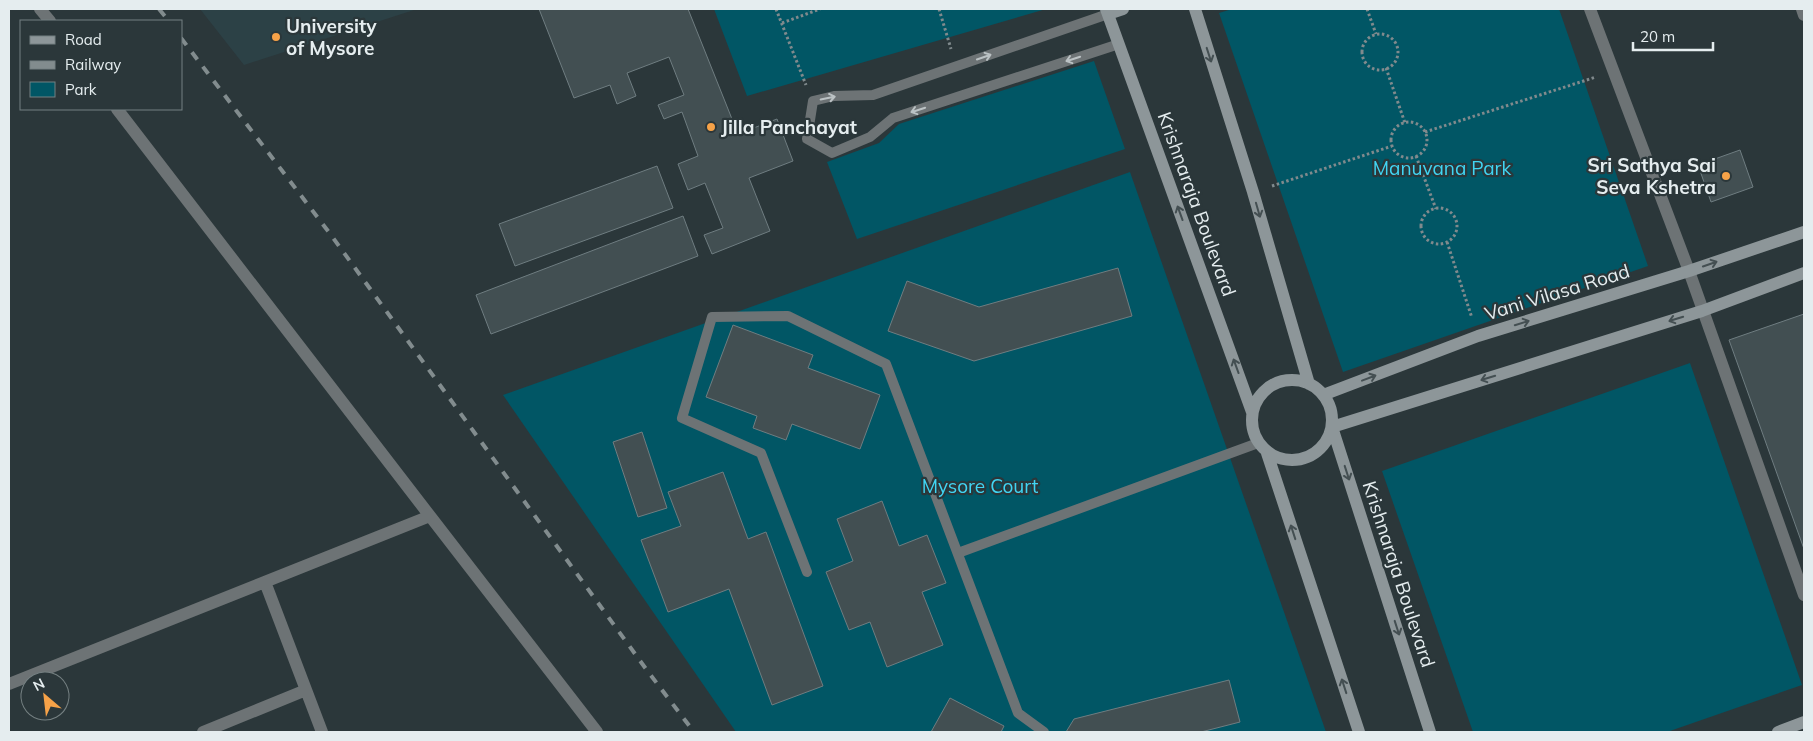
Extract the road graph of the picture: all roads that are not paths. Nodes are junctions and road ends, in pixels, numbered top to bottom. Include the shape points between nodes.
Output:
1 (40, 9) edge
2 (1123, 9) edge
3 (1194, 9) edge
4 (1590, 9) edge
5 (1802, 9) edge
6 (1107, 12) edge
7 (1804, 15) edge
8 (49, 20) edge
9 (1119, 44) junction
10 (118, 110) edge
11 (1804, 232) edge
12 (1689, 271) junction
13 (1804, 273) edge
14 (1702, 310) junction
15 (1309, 384) junction
16 (1323, 395) junction
17 (1252, 412) junction
18 (1332, 427) junction
19 (1258, 443) junction
20 (1267, 453) junction
21 (430, 516) junction
22 (958, 553) junction
23 (807, 572) dead end
24 (264, 582) junction
25 (1804, 595) edge
26 (9, 684) edge
27 (306, 690) junction
28 (1804, 722) edge
29 (203, 732) edge
30 (322, 732) edge
31 (597, 732) edge
32 (1044, 732) edge
33 (1360, 732) edge
34 (1430, 732) edge
35 (1778, 732) edge

1 - 8 street
2 - 6 main road
3 -> 15 main road via 1253,192
4 - 12 street
5 - 7 street
6 - 9 main road, Krishnaraja Boulevard
9 -> 6 lane via 893,118 870,137 832,153 807,140 813,101 834,96 873,95
17 -> 9 main road, Krishnaraja Boulevard
10 - 21 street
12 -> 11 main road, Vani Vilasa Road
12 - 14 street
16 -> 12 main road, Vani Vilasa Road via 1478,336
13 - 14 main road
14 -> 18 main road
14 - 25 street
15 - 16 main road
15 - 17 main road via 1290,380 1277,383 1257,400
16 - 18 main road via 1329,404
17 - 19 main road via 1253,434
18 - 20 main road via 1328,440 1307,458 1293,461
18 -> 34 main road, Krishnaraja Boulevard
19 - 20 main road
19 - 22 lane
33 -> 20 main road
21 - 24 street
21 - 31 street
22 - 23 lane via 886,364 788,316 712,317 682,418 761,453
22 - 32 lane via 1018,713
24 - 26 street
24 - 27 street
27 - 29 street
27 - 30 street
28 - 35 main road

